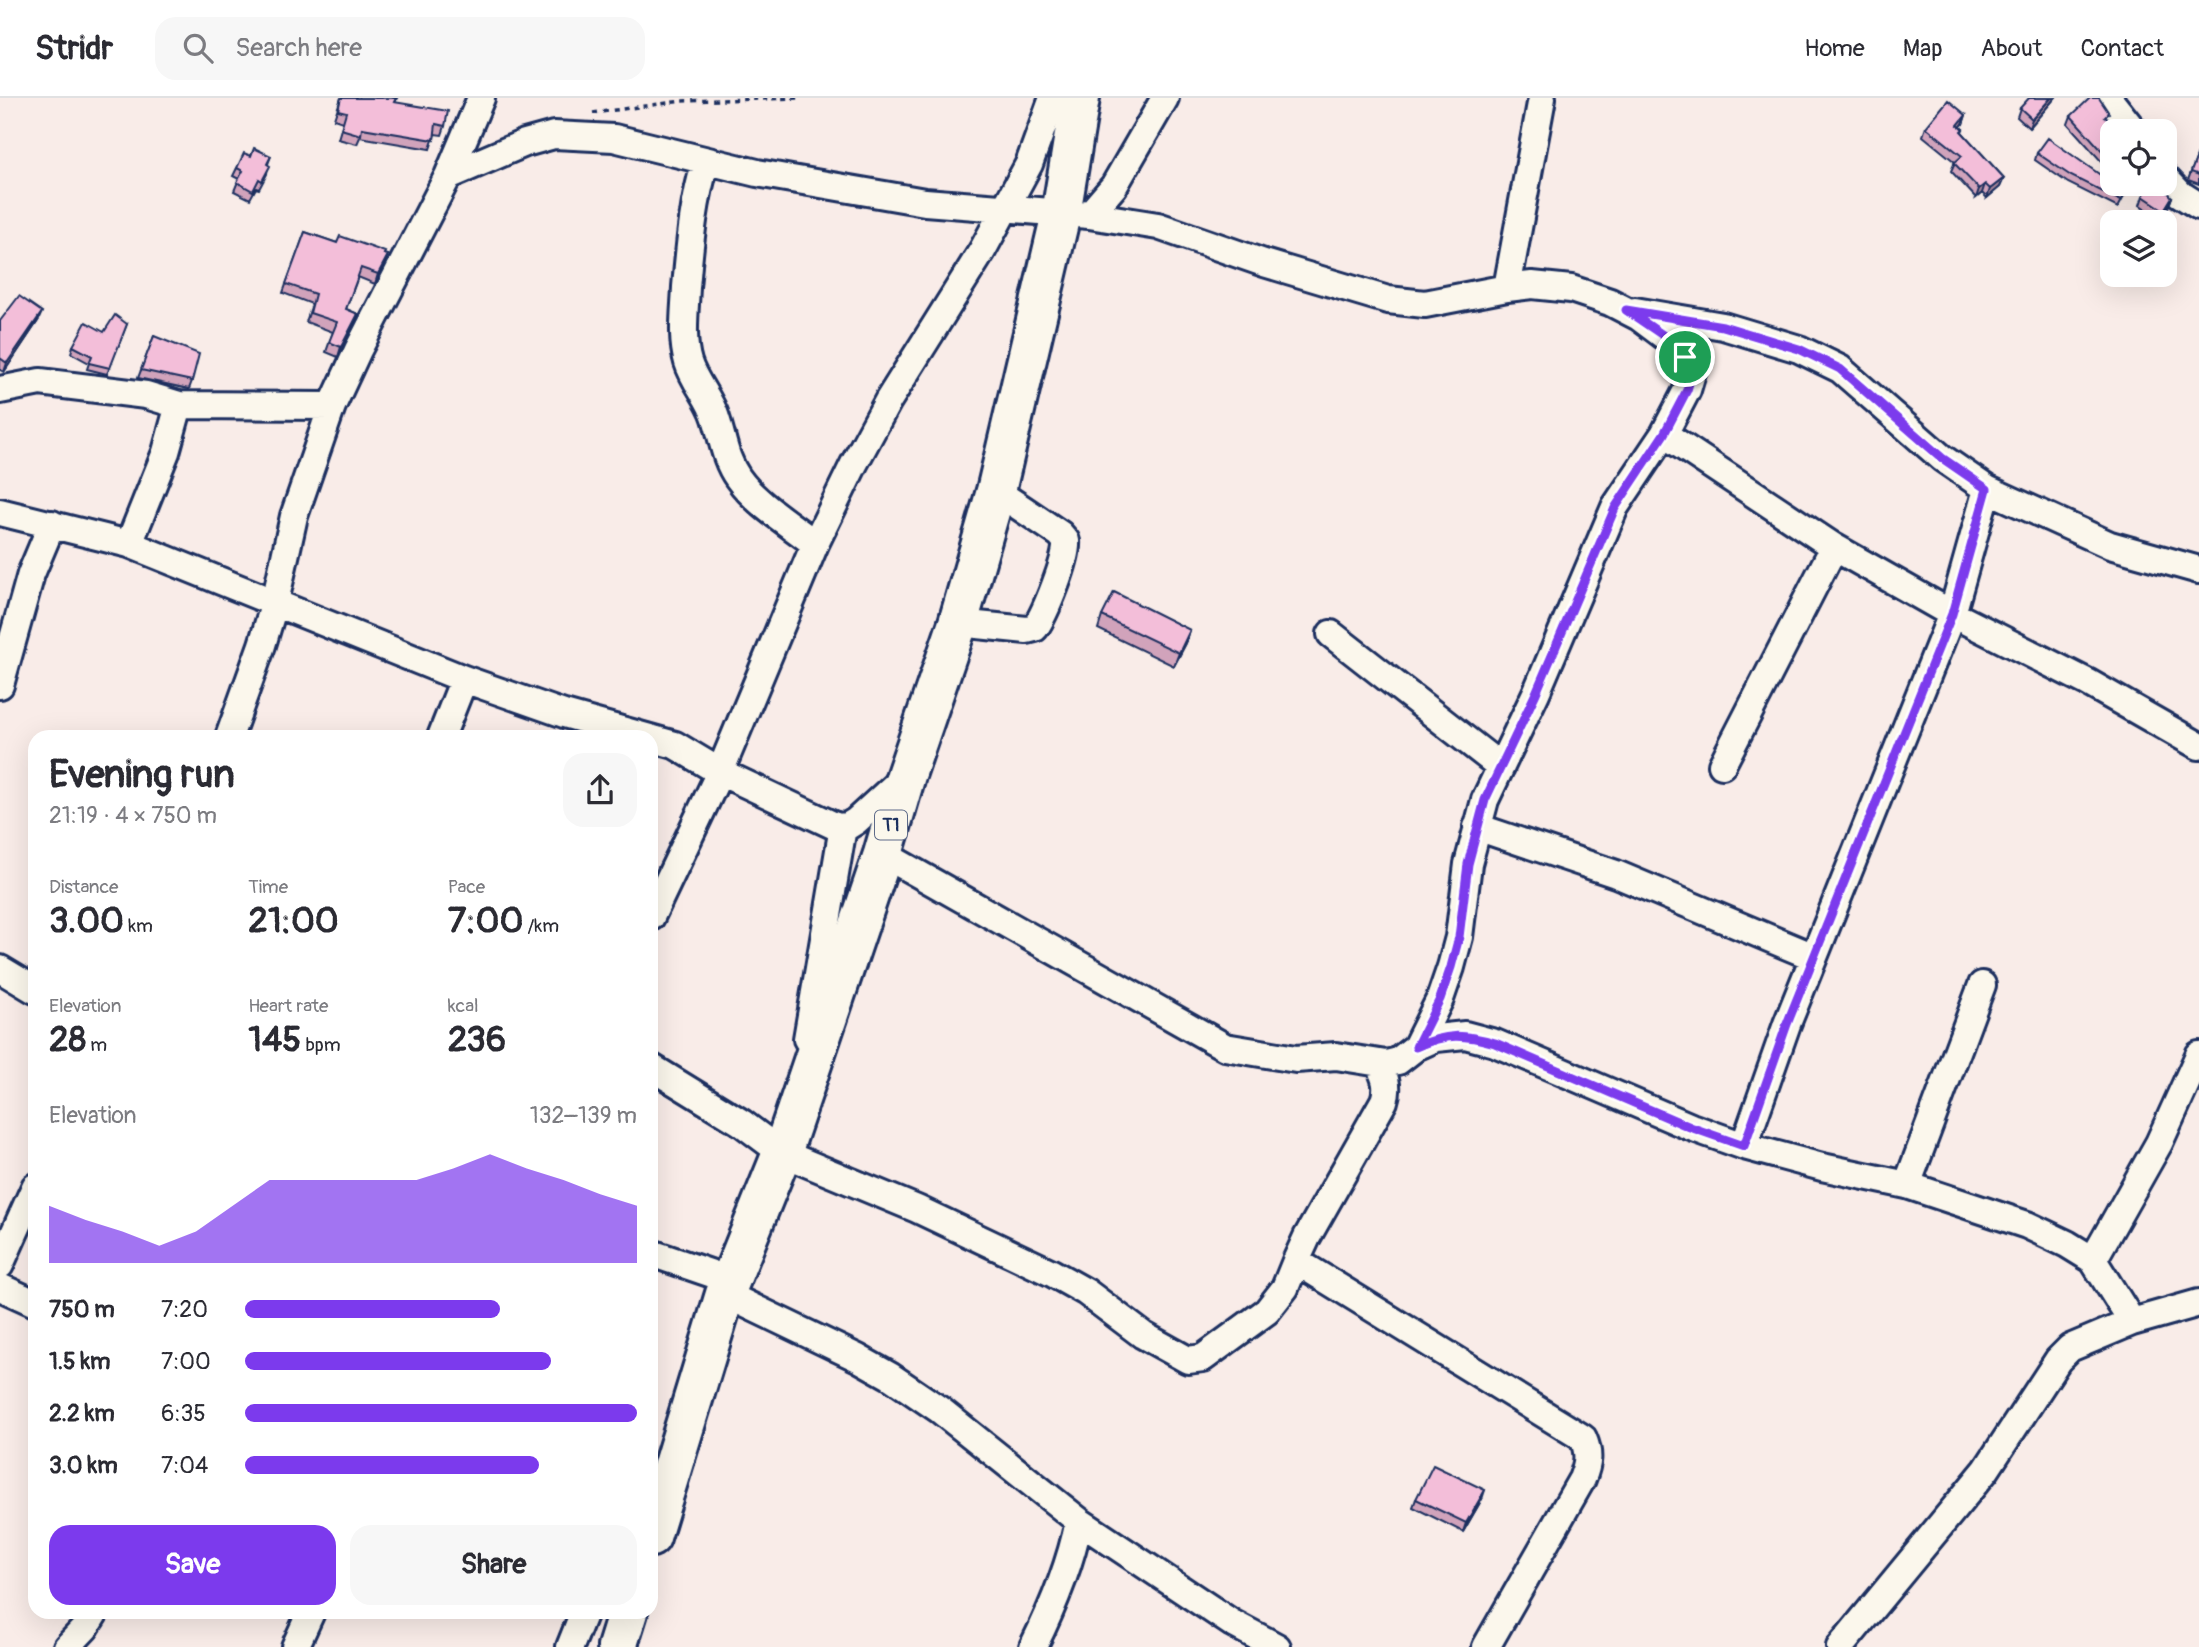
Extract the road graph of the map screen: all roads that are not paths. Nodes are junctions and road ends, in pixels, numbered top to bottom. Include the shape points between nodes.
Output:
1 (481, 98) edge
2 (1053, 98) edge
3 (1080, 98) edge
4 (1165, 98) edge
5 (1542, 98) edge
6 (2108, 98) edge
7 (2125, 119) edge
8 (706, 161) junction
9 (448, 176) junction
10 (2177, 191) edge
11 (2199, 206) edge
12 (1004, 209) junction
13 (1075, 215) junction
14 (1507, 288) junction
15 (1626, 310) junction
16 (0, 390) edge
17 (178, 405) junction
18 (332, 406) junction
19 (1664, 434) junction
20 (1987, 489) junction
21 (996, 491) junction
22 (0, 512) edge
23 (52, 524) junction
24 (129, 544) junction
25 (815, 544) junction
26 (1834, 547) junction
27 (2199, 570) edge
28 (275, 602) junction
29 (1952, 614) junction
30 (958, 623) junction
31 (1331, 634) dead end
32 (464, 679) junction
33 (0, 685) edge
34 (232, 730) edge
35 (444, 730) edge
36 (623, 730) edge
37 (658, 740) edge
38 (2199, 746) edge
39 (1722, 765) dead end
40 (1501, 767) junction
41 (720, 772) junction
42 (906, 775) junction
43 (843, 827) junction
44 (1477, 827) junction
45 (883, 854) junction
46 (658, 902) edge
47 (1814, 957) junction
48 (0, 969) edge
49 (1982, 985) dead end
50 (28, 986) edge
51 (1416, 1047) junction
52 (2199, 1055) edge
53 (1379, 1064) junction
54 (658, 1071) edge
55 (805, 1086) junction
56 (1744, 1146) junction
57 (782, 1153) junction
58 (1907, 1185) junction
59 (28, 1203) edge
60 (658, 1256) edge
61 (2093, 1260) junction
62 (1296, 1261) junction
63 (0, 1265) edge
64 (0, 1287) edge
65 (727, 1287) junction
66 (28, 1300) edge
67 (2199, 1303) edge
68 (2132, 1322) junction
69 (658, 1514) edge
70 (1079, 1521) junction
71 (90, 1619) edge
72 (308, 1619) edge
73 (581, 1619) edge
74 (1490, 1646) edge
75 (67, 1647) edge
76 (295, 1647) edge
77 (570, 1647) edge
78 (1033, 1647) edge
79 (1277, 1647) edge
80 (1840, 1647) edge

1 - 9 street
2 - 12 street via 1034,152
3 - 13 highway, T1
4 - 13 street via 1114,186
5 - 14 street
6 - 7 street
8 - 9 street via 614,138 554,135
8 - 12 street via 925,202
8 - 25 street via 691,223 684,314 688,364 716,417 724,450 740,480
9 - 18 street
10 - 11 street
12 - 13 street
12 - 25 street via 888,401
13 - 14 street via 1157,226 1388,300 1425,304
13 - 21 highway, T1
14 - 15 street via 1571,289
15 - 19 street via 1667,338 1691,365 1687,390
15 - 20 street via 1723,326 1799,349 1840,369 1942,458
16 - 17 street via 40,382 146,395
17 - 18 street
17 - 24 street via 166,452
18 - 28 street via 294,516
19 - 26 street
19 - 40 street via 1615,508
20 - 27 street via 2110,545
20 - 29 street
21 - 30 highway, T1
21 - 30 street via 1060,534 1066,552 1035,628
22 - 23 street
23 - 24 street
23 - 33 street via 31,574
24 - 28 street
25 - 41 street
26 - 29 street
26 - 39 street
28 - 32 street
28 - 34 street
29 - 38 street via 2087,682
29 - 47 street
30 - 42 highway, T1
31 - 40 street
32 - 35 street
32 - 36 street
37 - 41 street
40 - 44 street
41 - 43 street
41 - 46 street
42 - 43 street via 865,814
42 - 45 highway, T1
43 - 55 street via 807,1033
44 - 47 street via 1616,874
44 - 51 street via 1451,967
45 - 53 street via 1226,1047 1296,1059 1336,1056
45 - 55 highway, T1
47 - 56 street
48 - 50 street
49 - 58 street
51 - 53 street via 1398,1061
51 - 56 street via 1455,1035 1495,1043
52 - 61 street via 2159,1143
53 - 62 street via 1387,1090 1384,1101
54 - 57 street
55 - 57 highway, T1
56 - 58 street
57 - 62 street via 917,1209 1052,1273 1188,1360 1203,1358 1267,1311 1281,1294
57 - 65 highway, T1
58 - 61 street via 2027,1225
59 - 63 street
60 - 65 street
61 - 68 street
62 - 74 street via 1583,1438 1588,1462 1582,1479
64 - 66 street
65 - 69 highway, T1
65 - 70 street via 890,1376
67 - 68 street
68 - 80 street via 2070,1349 2058,1360 1986,1469
70 - 78 street via 1055,1601
70 - 79 street via 1232,1623
71 - 75 street
72 - 76 street
73 - 77 street

